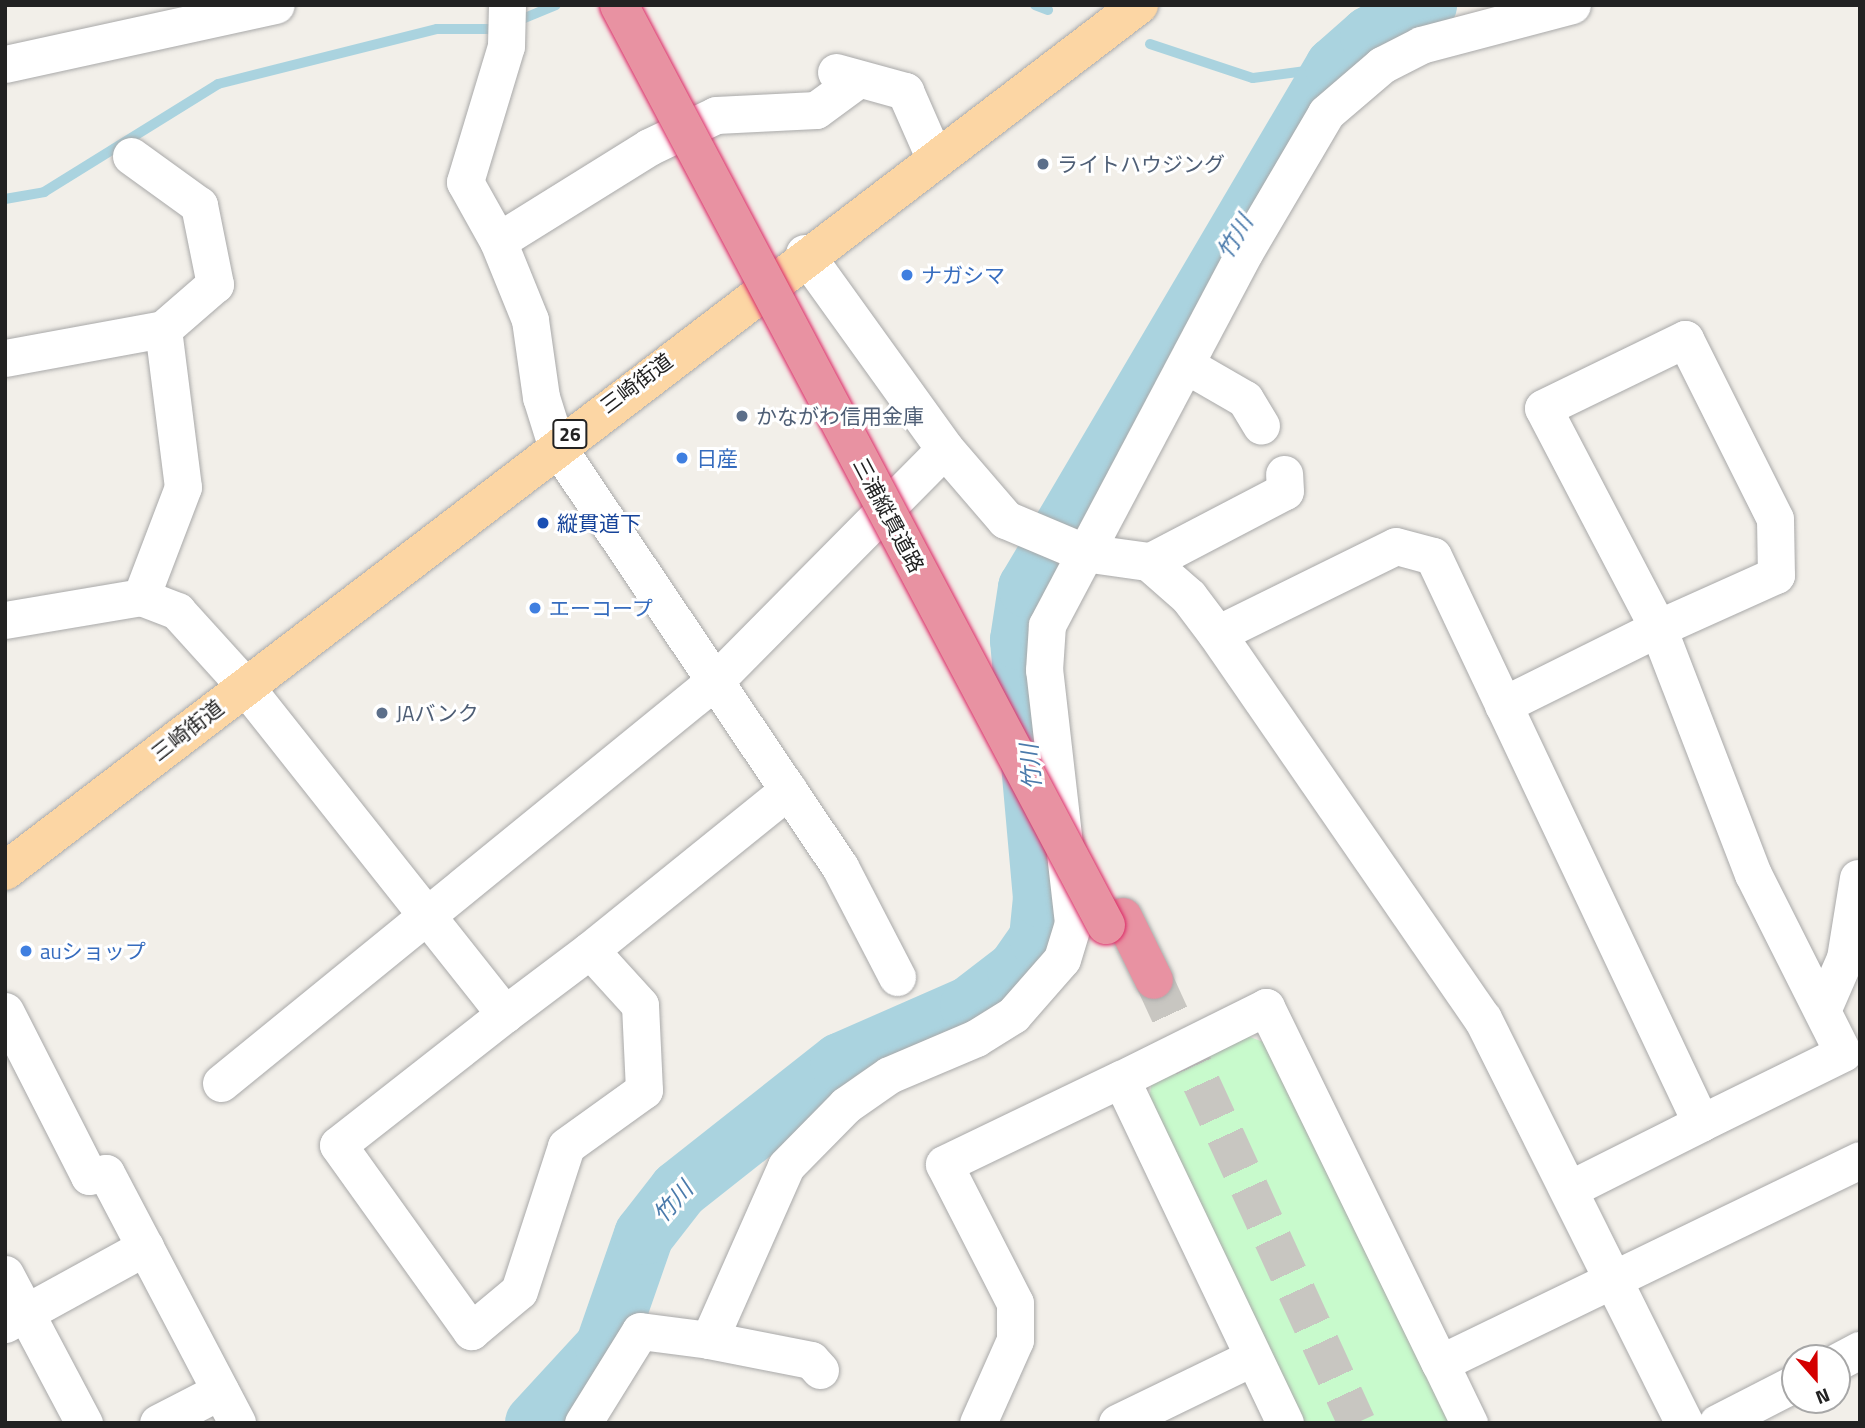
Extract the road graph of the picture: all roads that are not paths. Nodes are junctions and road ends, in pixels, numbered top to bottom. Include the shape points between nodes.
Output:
1 (276, 5) edge
2 (507, 5) edge
3 (619, 5) edge
4 (640, 5) edge
5 (1139, 5) edge
6 (1572, 5) edge
7 (173, 16) edge
8 (5, 64) edge
9 (131, 156) dead end
10 (934, 157) junction
11 (498, 241) junction
12 (805, 254) junction
13 (163, 329) junction
14 (5, 358) edge
15 (1186, 365) junction
16 (1261, 426) dead end
17 (556, 445) junction
18 (945, 449) junction
19 (1284, 474) dead end
20 (1084, 553) junction
21 (1149, 562) junction
22 (141, 597) junction
23 (5, 620) edge
24 (1658, 628) junction
25 (1217, 634) junction
26 (717, 679) junction
27 (244, 685) junction
28 (1503, 705) junction
29 (788, 790) junction
30 (5, 871) edge
31 (1858, 878) dead end
32 (431, 918) junction
33 (1115, 921) junction
34 (590, 950) junction
35 (897, 977) dead end
36 (1146, 984) tunnel mouth
37 (1824, 1006) junction
38 (5, 1011) edge
39 (505, 1014) junction
40 (1121, 1079) junction
41 (221, 1083) dead end
42 (1701, 1123) junction
43 (1860, 1160) edge
44 (1570, 1189) junction
45 (145, 1247) junction
46 (5, 1275) edge
47 (1614, 1280) junction
48 (15, 1318) edge
49 (709, 1340) junction
50 (1253, 1357) junction
51 (1440, 1363) junction
52 (820, 1370) dead end
53 (1781, 1390) edge
54 (220, 1391) junction
55 (85, 1423) edge
56 (158, 1423) edge
57 (237, 1423) edge
58 (583, 1423) edge
59 (978, 1423) edge
60 (1117, 1423) edge
61 (1285, 1423) edge
62 (1469, 1423) edge
63 (1684, 1423) edge
64 (1717, 1423) edge

1 - 7 street
2 - 11 street via 506,46 466,182
3 - 33 highway, 三浦縦貫道路, bridge
4 - 33 highway, 三浦縦貫道路
5 - 10 main road, 三崎街道 / 26
6 - 15 street via 1422,45 1382,65 1326,113
7 - 8 street
9 - 13 street via 200,205 215,284
10 - 11 street via 905,91 846,76 817,110 716,115 649,147
10 - 12 main road, 三崎街道 / 26
11 - 17 street via 530,320 541,397
12 - 17 main road, 三崎街道 / 26
12 - 18 street
13 - 14 street
13 - 22 street via 183,487
15 - 16 street via 1245,399
15 - 20 street
17 - 26 street
17 - 27 main road, 三崎街道 / 26
18 - 20 street via 1006,520
18 - 26 street
19 - 21 street via 1285,491
20 - 21 street
20 - 49 street via 1047,625 1044,670 1073,923 1062,959 1013,1015 976,1038 889,1075 846,1105 786,1166
21 - 25 street via 1189,597
22 - 23 street
22 - 27 street via 177,611
24 - 24 street via 1543,408 1685,339 1775,519 1776,575
24 - 28 street
24 - 37 street via 1753,874
25 - 28 street via 1396,545 1433,556
25 - 44 street via 1483,1018
26 - 29 street
26 - 32 street
27 - 30 main road, 三崎街道 / 26
27 - 32 street
28 - 42 street
29 - 34 street
29 - 35 street via 840,867
31 - 37 street via 1845,958
32 - 39 street
32 - 41 street
33 - 36 highway, 三浦縦貫道路
34 - 39 street
34 - 39 street via 640,1005 645,1090 566,1146 519,1291 471,1331 338,1145
37 - 42 street via 1843,1054
38 - 45 street via 89,1176 106,1173
40 - 50 street
40 - 51 street via 1265,1007
40 - 59 street via 944,1164 1015,1303 1015,1340
42 - 44 street
43 - 47 street
44 - 47 street
45 - 48 street
45 - 54 street
46 - 48 street
47 - 51 street
47 - 63 street
48 - 55 street
49 - 52 street via 811,1360
49 - 58 street via 640,1331
50 - 60 street
50 - 61 street
51 - 62 street
53 - 64 street
54 - 56 street
54 - 57 street

